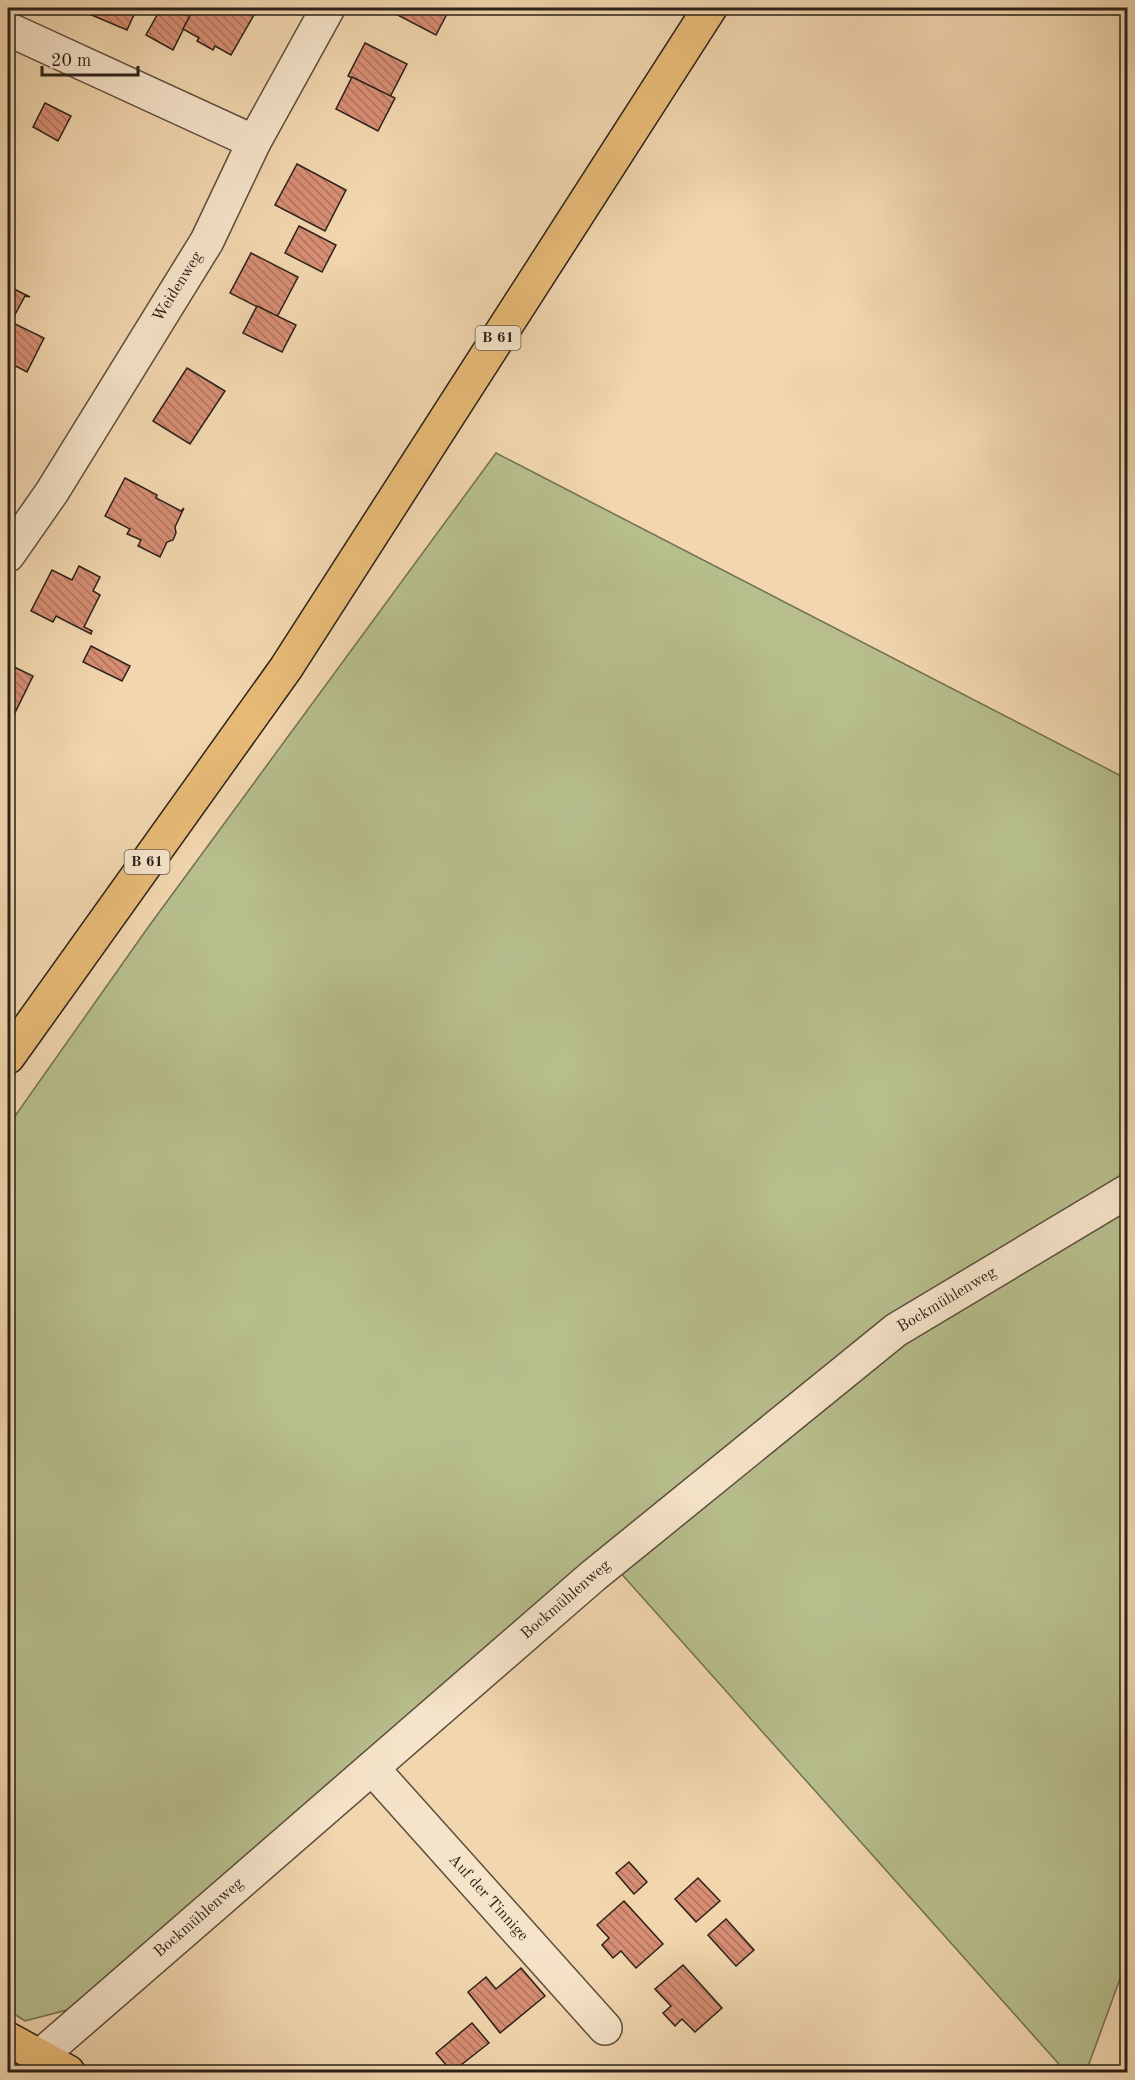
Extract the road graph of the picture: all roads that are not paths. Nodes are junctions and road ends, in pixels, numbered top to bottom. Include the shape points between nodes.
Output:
1 (328, 8) edge
2 (710, 8) edge
3 (8, 29) edge
4 (254, 142) junction
5 (8, 555) edge
6 (8, 1057) edge
7 (1128, 1191) edge
8 (372, 1768) junction
9 (605, 2028) dead end
10 (8, 2039) edge
11 (39, 2056) junction
12 (68, 2073) edge

1 - 4 street, Weidenweg
2 - 6 main road, B 61 via 286,668
3 - 4 street
4 - 5 street, Weidenweg via 207,241 52,492
7 - 8 street, Bockmühlenweg via 896,1330 593,1576
8 - 9 street, Auf der Tinnige
8 - 11 street, Bockmühlenweg
10 - 11 main road
11 - 12 main road

